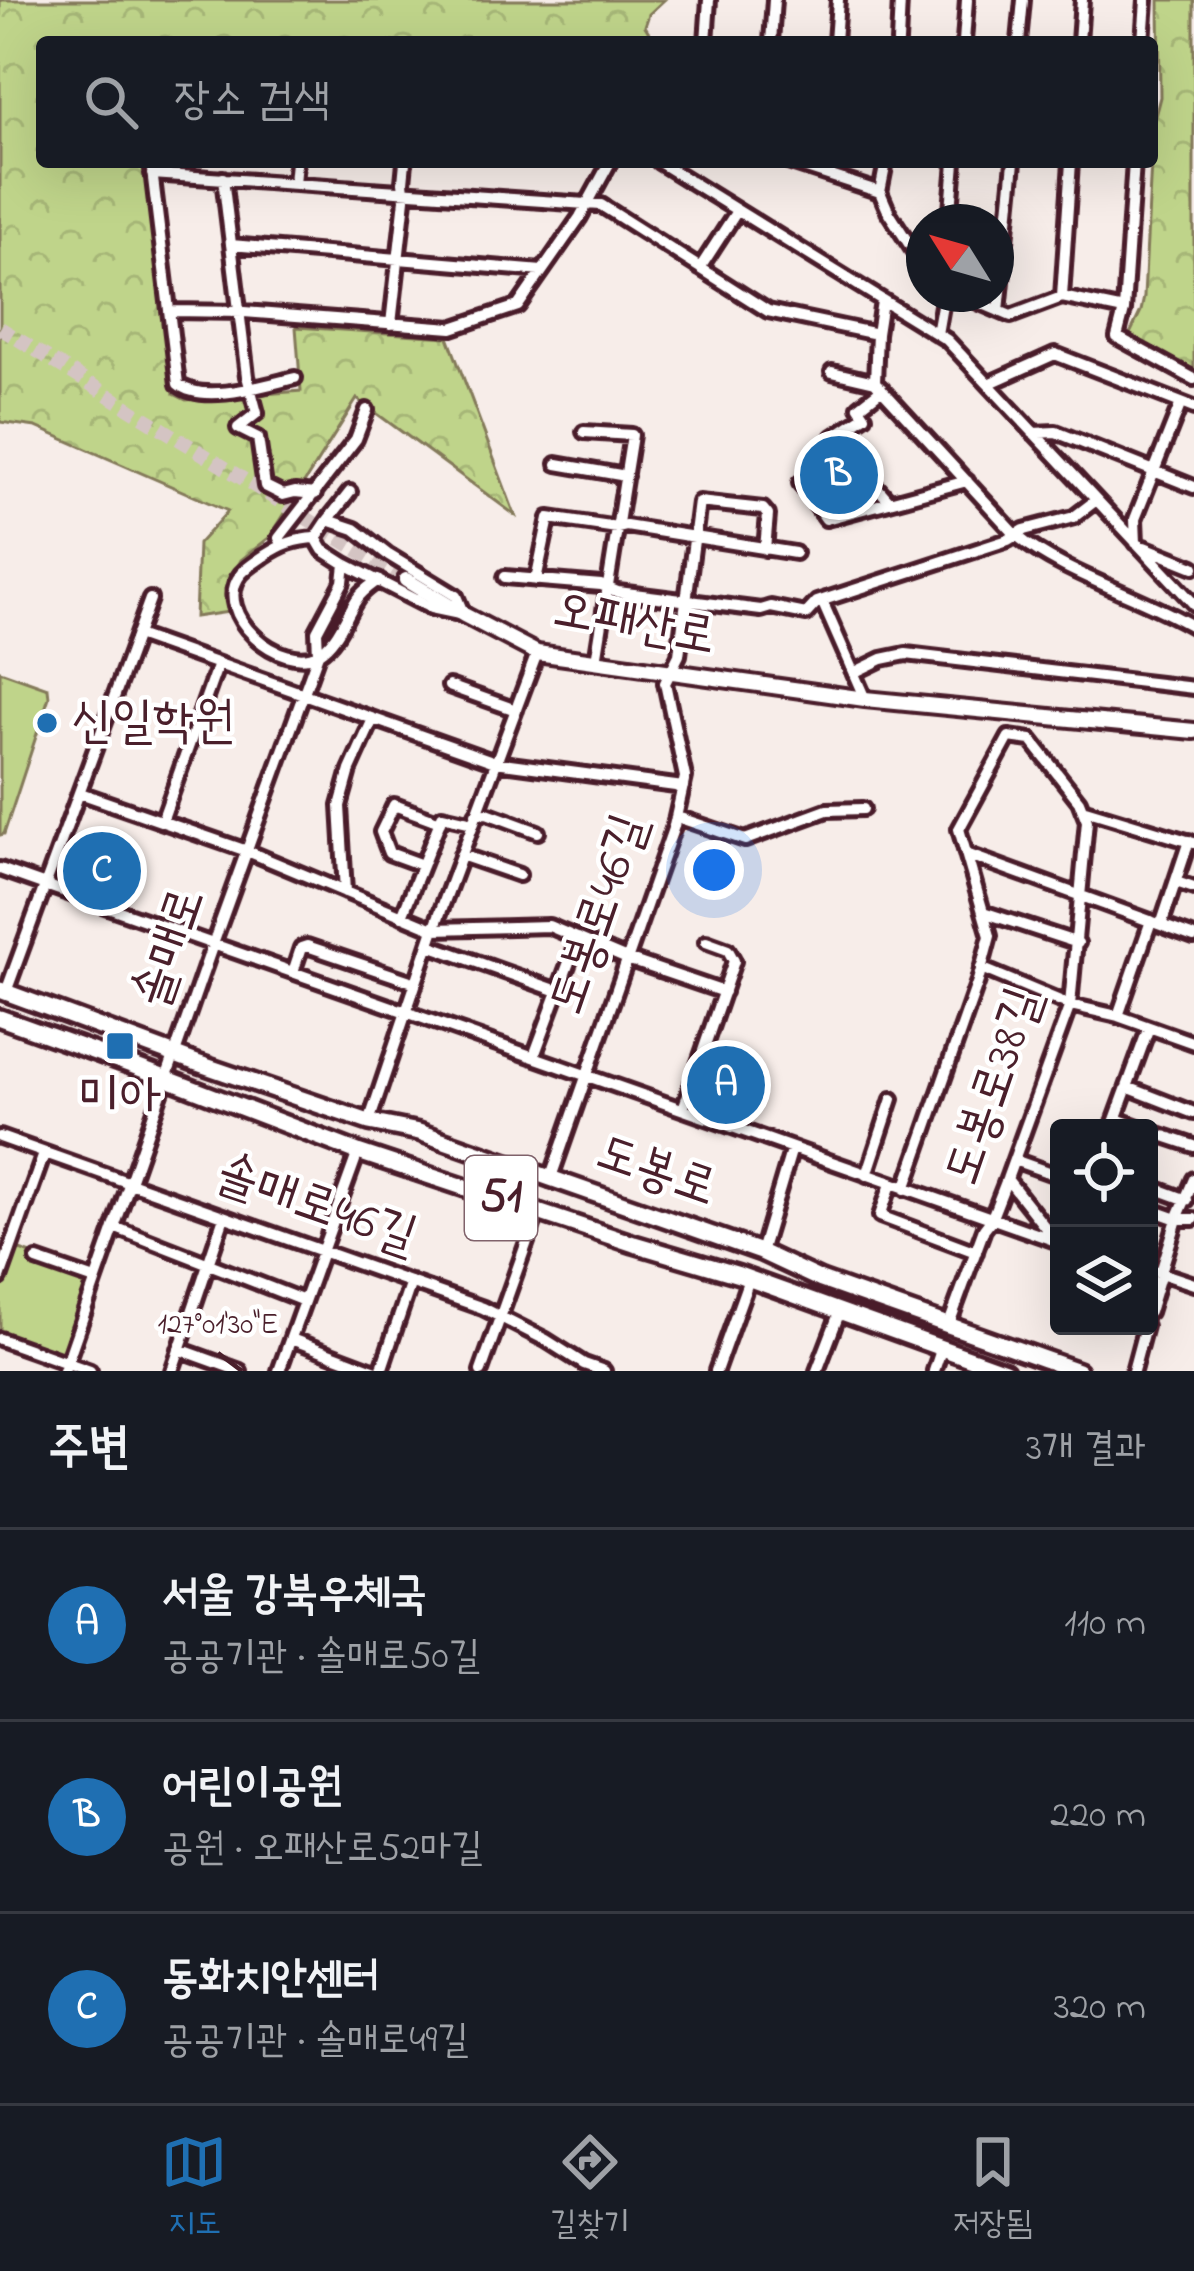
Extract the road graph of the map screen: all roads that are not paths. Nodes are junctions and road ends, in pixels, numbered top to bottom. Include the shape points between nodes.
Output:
1 (709, 0) edge
2 (774, 0) edge
3 (838, 0) edge
4 (900, 0) edge
5 (967, 0) edge
6 (1022, 0) edge
7 (1082, 0) edge
8 (1146, 0) edge
9 (706, 36) edge
10 (771, 36) edge
11 (836, 36) edge
12 (898, 36) edge
13 (964, 36) edge
14 (1019, 36) edge
15 (1079, 36) edge
16 (1143, 36) edge
17 (152, 168) edge
18 (295, 168) edge
19 (405, 168) edge
20 (606, 168) edge
21 (669, 168) edge
22 (825, 168) edge
23 (885, 168) edge
24 (954, 168) edge
25 (1013, 168) edge
26 (1071, 168) edge
27 (1134, 168) edge
28 (224, 178) junction
29 (294, 183) junction
30 (404, 190) junction
31 (880, 192) junction
32 (586, 203) junction
33 (952, 204) edge
34 (1010, 204) edge
35 (737, 211) junction
36 (906, 238) edge
37 (231, 245) junction
38 (398, 261) junction
39 (700, 268) junction
40 (542, 272) junction
41 (1062, 297) junction
42 (882, 301) junction
43 (1124, 310) junction
44 (169, 311) junction
45 (238, 312) junction
46 (941, 312) edge
47 (1001, 312) edge
48 (391, 324) junction
49 (877, 334) junction
50 (937, 334) junction
51 (832, 373) dead end
52 (295, 378) dead end
53 (1194, 379) edge
54 (988, 385) junction
55 (878, 386) junction
56 (251, 388) junction
57 (1181, 403) junction
58 (1194, 408) edge
59 (367, 410) dead end
60 (584, 432) dead end
61 (1033, 433) junction
62 (557, 464) dead end
63 (1156, 471) junction
64 (626, 476) junction
65 (967, 481) junction
66 (800, 483) dead end
67 (1194, 487) edge
68 (350, 492) dead end
69 (315, 494) junction
70 (1095, 501) junction
71 (890, 502) junction
72 (328, 520) junction
73 (617, 528) junction
74 (1016, 535) junction
75 (695, 537) junction
76 (316, 538) junction
77 (283, 544) junction
78 (1136, 544) junction
79 (765, 549) junction
80 (795, 553) dead end
81 (345, 564) junction
82 (1194, 567) edge
83 (505, 577) dead end
84 (378, 580) junction
85 (406, 580) tunnel mouth
86 (536, 580) junction
87 (608, 588) junction
88 (150, 599) dead end
89 (686, 601) junction
90 (822, 601) junction
91 (1194, 604) edge
92 (464, 615) junction
93 (1194, 627) edge
94 (137, 635) junction
95 (537, 652) junction
96 (318, 654) junction
97 (596, 661) junction
98 (218, 664) junction
99 (668, 672) junction
100 (855, 672) junction
101 (449, 686) dead end
102 (1194, 688) edge
103 (304, 694) junction
104 (865, 699) junction
105 (517, 710) junction
106 (373, 718) junction
107 (1194, 731) edge
108 (495, 762) junction
109 (683, 787) junction
110 (80, 793) junction
111 (863, 809) dead end
112 (1082, 809) junction
113 (676, 817) junction
114 (475, 818) junction
115 (162, 821) junction
116 (440, 822) junction
117 (538, 832) dead end
118 (1192, 842) edge
119 (247, 851) junction
120 (966, 854) junction
121 (461, 855) junction
122 (422, 865) junction
123 (0, 869) edge
124 (519, 875) dead end
125 (1176, 882) junction
126 (47, 886) junction
127 (1194, 888) edge
128 (345, 892) junction
129 (1082, 896) junction
130 (983, 912) junction
131 (402, 916) junction
132 (1156, 923) junction
133 (434, 929) junction
134 (1194, 937) edge
135 (578, 938) junction
136 (706, 942) dead end
137 (1078, 943) junction
138 (213, 944) junction
139 (429, 945) junction
140 (627, 959) junction
141 (981, 968) junction
142 (293, 972) junction
143 (416, 983) junction
144 (3, 991) edge
145 (558, 992) junction
146 (724, 992) junction
147 (1070, 1005) junction
148 (406, 1012) junction
149 (1118, 1016) junction
150 (0, 1018) edge
151 (1149, 1028) junction
152 (1194, 1043) edge
153 (176, 1054) junction
154 (534, 1056) junction
155 (586, 1074) junction
156 (167, 1079) junction
157 (1127, 1087) junction
158 (892, 1099) dead end
159 (683, 1109) junction
160 (1194, 1113) edge
161 (1116, 1119) edge
162 (369, 1122) junction
163 (1158, 1134) edge
164 (0, 1137) edge
165 (1194, 1146) edge
166 (792, 1148) junction
167 (358, 1152) junction
168 (44, 1154) junction
169 (1014, 1160) junction
170 (1050, 1173) edge
171 (867, 1175) junction
172 (1007, 1179) junction
173 (1194, 1179) edge
174 (550, 1180) junction
175 (130, 1184) junction
176 (891, 1184) junction
177 (905, 1189) junction
178 (1158, 1189) edge
179 (1186, 1199) junction
180 (538, 1211) junction
181 (1158, 1213) edge
182 (224, 1217) junction
183 (1194, 1219) edge
184 (991, 1220) junction
185 (1177, 1220) junction
186 (114, 1227) junction
187 (1050, 1233) edge
188 (1050, 1240) edge
189 (322, 1252) junction
190 (760, 1252) junction
191 (976, 1252) junction
192 (37, 1260) dead end
193 (208, 1263) junction
194 (1158, 1264) edge
195 (1158, 1272) edge
196 (0, 1278) edge
197 (749, 1279) junction
198 (95, 1280) junction
199 (411, 1282) junction
200 (1194, 1284) edge
201 (304, 1301) junction
202 (840, 1311) junction
203 (500, 1316) junction
204 (949, 1324) junction
205 (1142, 1335) edge
206 (291, 1339) junction
207 (0, 1340) edge
208 (942, 1347) junction
209 (179, 1349) junction
210 (65, 1367) edge
211 (583, 1367) edge
212 (90, 1371) edge
213 (172, 1371) edge
214 (240, 1371) edge
215 (279, 1371) edge
216 (378, 1371) edge
217 (482, 1371) edge
218 (604, 1371) edge
219 (716, 1371) edge
220 (817, 1371) edge
221 (934, 1371) edge
222 (1005, 1371) edge
223 (1078, 1371) edge
224 (1132, 1371) edge

1 - 9 street
2 - 10 street
3 - 11 street
4 - 12 street
5 - 13 street
6 - 14 street
7 - 15 street
8 - 16 street
17 - 28 street
17 - 44 street
18 - 29 street
19 - 30 street
20 - 32 street
21 - 35 street
22 - 31 street
23 - 31 street
24 - 33 street
25 - 34 street
26 - 41 street
27 - 43 street
28 - 29 street
28 - 37 street
29 - 30 street
30 - 32 street
30 - 38 street
31 - 36 street
32 - 39 street
32 - 40 street
35 - 39 street
35 - 42 street
37 - 38 street
37 - 45 street
38 - 40 street
38 - 48 street
39 - 49 street via 768,311
40 - 48 street via 518,306 452,328
41 - 43 street
41 - 47 street via 1011,316
42 - 49 street
42 - 50 street
43 - 53 street via 1117,337
44 - 45 street
44 - 56 street via 178,384 218,393
45 - 48 street
45 - 56 street
46 - 50 street
49 - 55 street
50 - 54 street
51 - 55 street
52 - 56 street
54 - 57 street via 1055,354
54 - 61 street
55 - 65 street
55 - 71 street via 859,406 865,416 833,437
56 - 69 street via 257,413 238,428 258,438 265,485 283,495
57 - 58 street
57 - 63 street
59 - 69 street
60 - 64 street via 632,436
61 - 63 street via 1056,431
61 - 70 street
62 - 64 street
63 - 67 street
63 - 78 street via 1135,519
64 - 73 street
65 - 71 street
65 - 74 street
66 - 71 street via 826,519
68 - 72 street
69 - 77 street via 279,538
70 - 74 street via 1074,517
70 - 78 street
72 - 76 street
72 - 92 street via 355,529 456,596
73 - 75 street
73 - 86 street via 550,518
73 - 87 street
74 - 90 street
74 - 93 street
75 - 79 street
75 - 79 street via 699,502 763,509
75 - 89 street
76 - 77 street
76 - 81 street
77 - 96 street via 241,574 237,613 268,647 298,658
78 - 82 street
78 - 91 street
79 - 80 street
81 - 84 street
81 - 96 street, 솔매로 via 317,631
83 - 86 street
84 - 92 street
84 - 96 street, 솔매로
85 - 92 street, 오패산로
86 - 87 street
87 - 89 street
87 - 97 street
88 - 94 street
89 - 90 street via 806,614
89 - 99 street via 679,655
90 - 100 street
92 - 95 street, 오패산로
94 - 98 street
94 - 110 street
95 - 97 street, 오패산로
95 - 105 street
96 - 103 street, 솔매로
97 - 99 street, 오패산로
98 - 103 street
98 - 115 street
99 - 104 street, 오패산로
99 - 109 street, 도봉로46길
100 - 102 street via 906,654
100 - 104 street
101 - 105 street
103 - 106 street
103 - 119 street, 솔매로
104 - 107 street, 오패산로
105 - 108 street
106 - 108 street
106 - 128 street via 340,806
108 - 109 street
108 - 114 street
109 - 113 street, 도봉로46길
110 - 115 street
110 - 126 street
111 - 113 street via 827,810 745,840
112 - 118 street
112 - 120 street via 1030,740 1009,736 959,829
112 - 129 street, 도봉로38길
113 - 140 street, 도봉로46길
114 - 116 street
114 - 117 street via 487,813
114 - 121 street
115 - 119 street
116 - 122 street
116 - 122 street via 394,805 381,832 389,854
118 - 125 street, 도봉로38길
119 - 128 street
119 - 138 street, 솔매로
120 - 129 street
120 - 130 street
121 - 124 street
121 - 133 street
122 - 131 street
123 - 126 street
125 - 127 street
125 - 132 street, 도봉로38길
126 - 138 street
126 - 144 street
128 - 131 street
129 - 132 street
129 - 137 street, 도봉로38길
130 - 137 street, 도봉로38길
130 - 141 street via 990,936
131 - 133 street
132 - 134 street
132 - 149 street, 도봉로38길
133 - 135 street via 549,926
133 - 139 street
135 - 140 street
135 - 145 street
136 - 146 street via 734,961
137 - 147 street, 도봉로38길
138 - 142 street
138 - 153 street, 솔매로
139 - 143 street
139 - 145 street
140 - 146 street
140 - 155 street, 도봉로46길
141 - 147 street
141 - 177 street
142 - 143 street via 307,946
142 - 148 street
143 - 148 street
144 - 153 main road, 도봉로 / 51
145 - 154 street
146 - 159 street
147 - 149 street
147 - 169 street, 도봉로38길
148 - 154 street
148 - 162 street
149 - 151 street
150 - 156 main road, 도봉로 / 51
151 - 152 street
151 - 157 street
153 - 156 street, 솔매로
153 - 162 main road, 도봉로 / 51
154 - 155 street
155 - 159 street
155 - 174 street, 도봉로46길
156 - 167 main road, 도봉로 / 51
156 - 175 street, 솔매로
157 - 160 street
157 - 161 street
158 - 171 street
159 - 166 street
162 - 174 main road, 도봉로 / 51
163 - 165 street
164 - 168 street, 솔매로46길
166 - 171 street
166 - 190 street
167 - 180 main road, 도봉로 / 51
167 - 189 street
168 - 175 street, 솔매로46길
168 - 196 street
169 - 170 street
169 - 172 street, 도봉로38길
171 - 176 street
172 - 184 street, 도봉로38길
172 - 187 street
173 - 179 street
174 - 190 main road, 도봉로 / 51
175 - 182 street, 솔매로46길
175 - 186 street, 솔매로
176 - 177 street
176 - 191 street, 도봉로38길 via 880,1216
177 - 184 street
178 - 179 street
179 - 185 street
180 - 197 main road, 도봉로 / 51
180 - 203 street
181 - 185 street
182 - 189 street, 솔매로46길
182 - 193 street
183 - 185 street
184 - 188 street
184 - 191 street, 도봉로38길
185 - 194 street
186 - 193 street
186 - 198 street, 솔매로
189 - 199 street, 솔매로46길
189 - 201 street
190 - 204 main road, 도봉로 / 51
191 - 204 street, 도봉로38길
192 - 198 street
193 - 201 street
193 - 209 street
195 - 200 street
197 - 202 main road, 도봉로 / 51
197 - 219 street
198 - 210 street, 솔매로
199 - 203 street, 솔매로46길
199 - 216 street
201 - 206 street
202 - 208 main road, 도봉로 / 51
202 - 220 street
203 - 211 street, 솔매로46길
203 - 217 street
204 - 223 main road, 도봉로 / 51
205 - 224 street
206 - 215 street
206 - 216 street
207 - 210 street
208 - 221 street
208 - 222 main road, 도봉로 / 51
209 - 213 street
209 - 214 street
210 - 212 street
211 - 218 street, 솔매로46길

